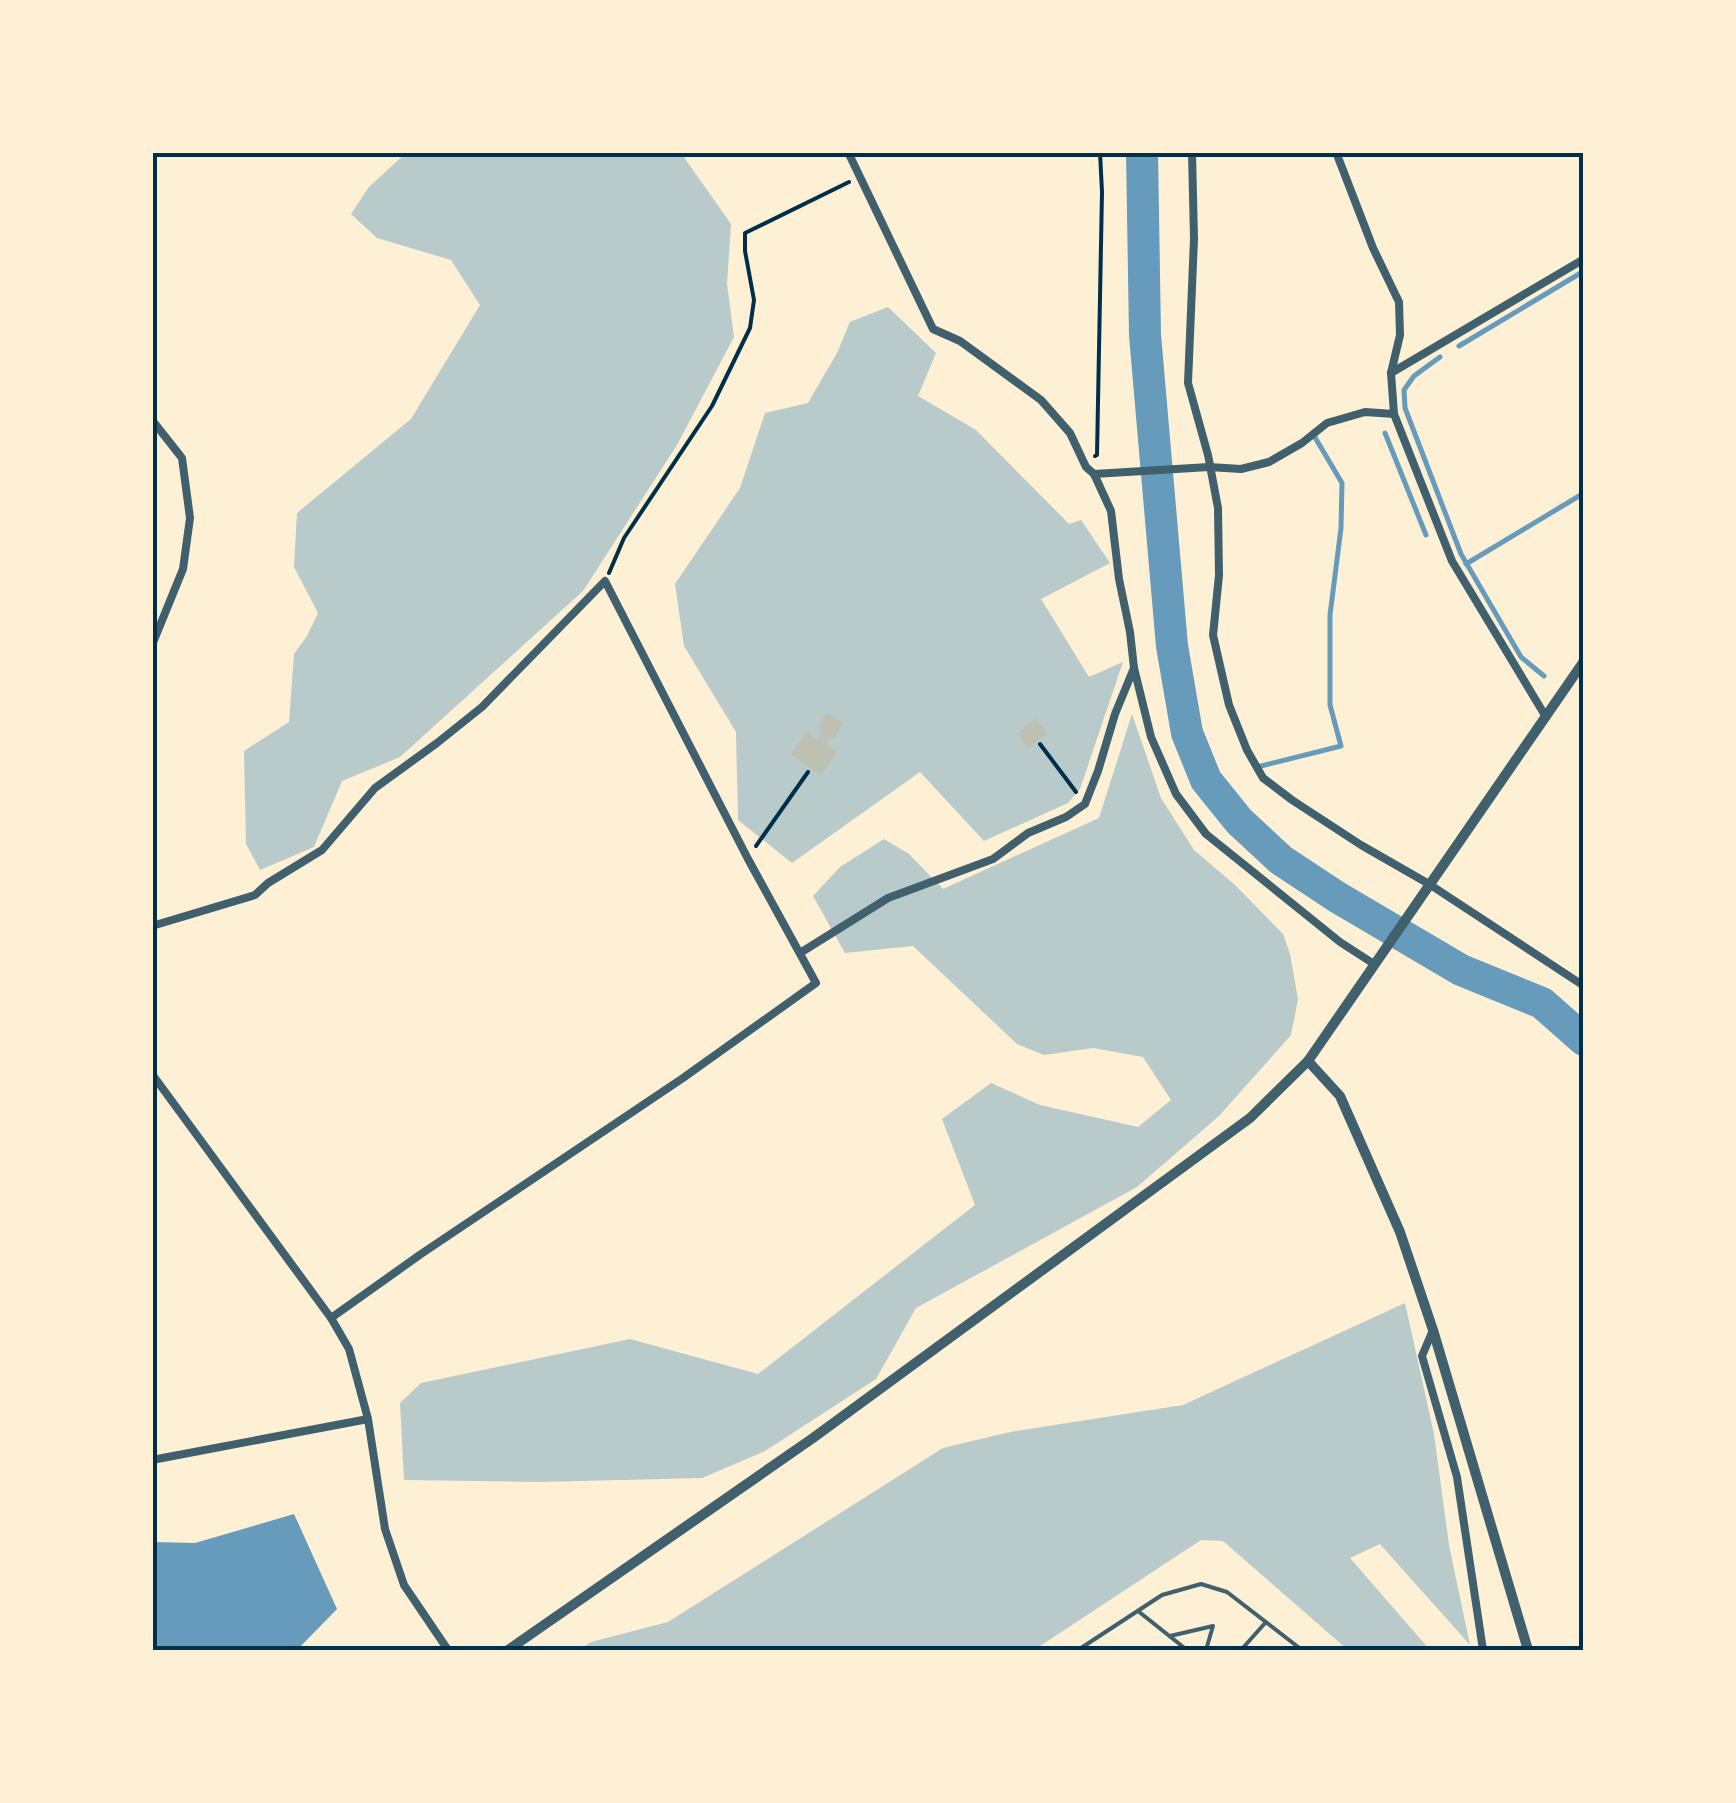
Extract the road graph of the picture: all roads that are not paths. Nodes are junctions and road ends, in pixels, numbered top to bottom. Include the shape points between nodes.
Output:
1 (848, 152) edge
2 (1192, 152) edge
3 (1336, 152) edge
4 (1584, 259) edge
5 (1391, 372) junction
6 (1394, 414) junction
7 (152, 420) edge
8 (1209, 468) junction
9 (1094, 474) junction
10 (152, 645) edge
11 (1584, 662) edge
12 (1134, 668) junction
13 (1546, 716) junction
14 (1429, 884) junction
15 (152, 926) edge
16 (800, 953) junction
17 (1374, 964) junction
18 (1584, 986) edge
19 (1308, 1061) junction
20 (152, 1074) edge
21 (331, 1318) junction
22 (1434, 1330) junction
23 (368, 1420) junction
24 (152, 1460) edge
25 (1138, 1611) junction
26 (1266, 1622) junction
27 (1170, 1636) junction
28 (448, 1650) edge
29 (508, 1650) edge
30 (1078, 1650) edge
31 (1187, 1650) edge
32 (1206, 1650) edge
33 (1240, 1650) edge
34 (1301, 1650) edge
35 (1483, 1650) edge
36 (1528, 1650) edge

1 - 9 street via 933,330 960,340 1042,400
2 - 8 street via 1188,383
3 - 5 street via 1399,302
4 - 5 street
5 - 6 street
6 - 8 street via 1365,412 1327,423 1269,462
6 - 13 street via 1452,561
7 - 10 street via 182,458 190,518 183,569
8 - 9 street
8 - 14 street via 1218,508 1214,635 1247,750 1263,778 1292,800
9 - 12 street via 1111,510
11 - 13 street
12 - 16 street via 1085,804 993,859 888,898
12 - 17 street via 1151,738 1176,794 1206,834
13 - 14 street
14 - 17 street
14 - 18 street
15 - 16 street via 255,894 322,850 374,788 482,707 605,582
16 - 21 street via 816,983
17 - 19 street
19 - 22 street via 1340,1096
19 - 29 street via 1204,1152 814,1438
20 - 21 street
21 - 23 street via 349,1349
22 - 35 street via 1422,1356 1456,1477
22 - 36 street
23 - 24 street
23 - 28 street via 385,1530 404,1585
25 - 26 lane via 1162,1595 1201,1584 1228,1592
25 - 27 lane
25 - 30 lane
26 - 33 lane
26 - 34 lane
27 - 31 lane
27 - 32 lane via 1214,1626

